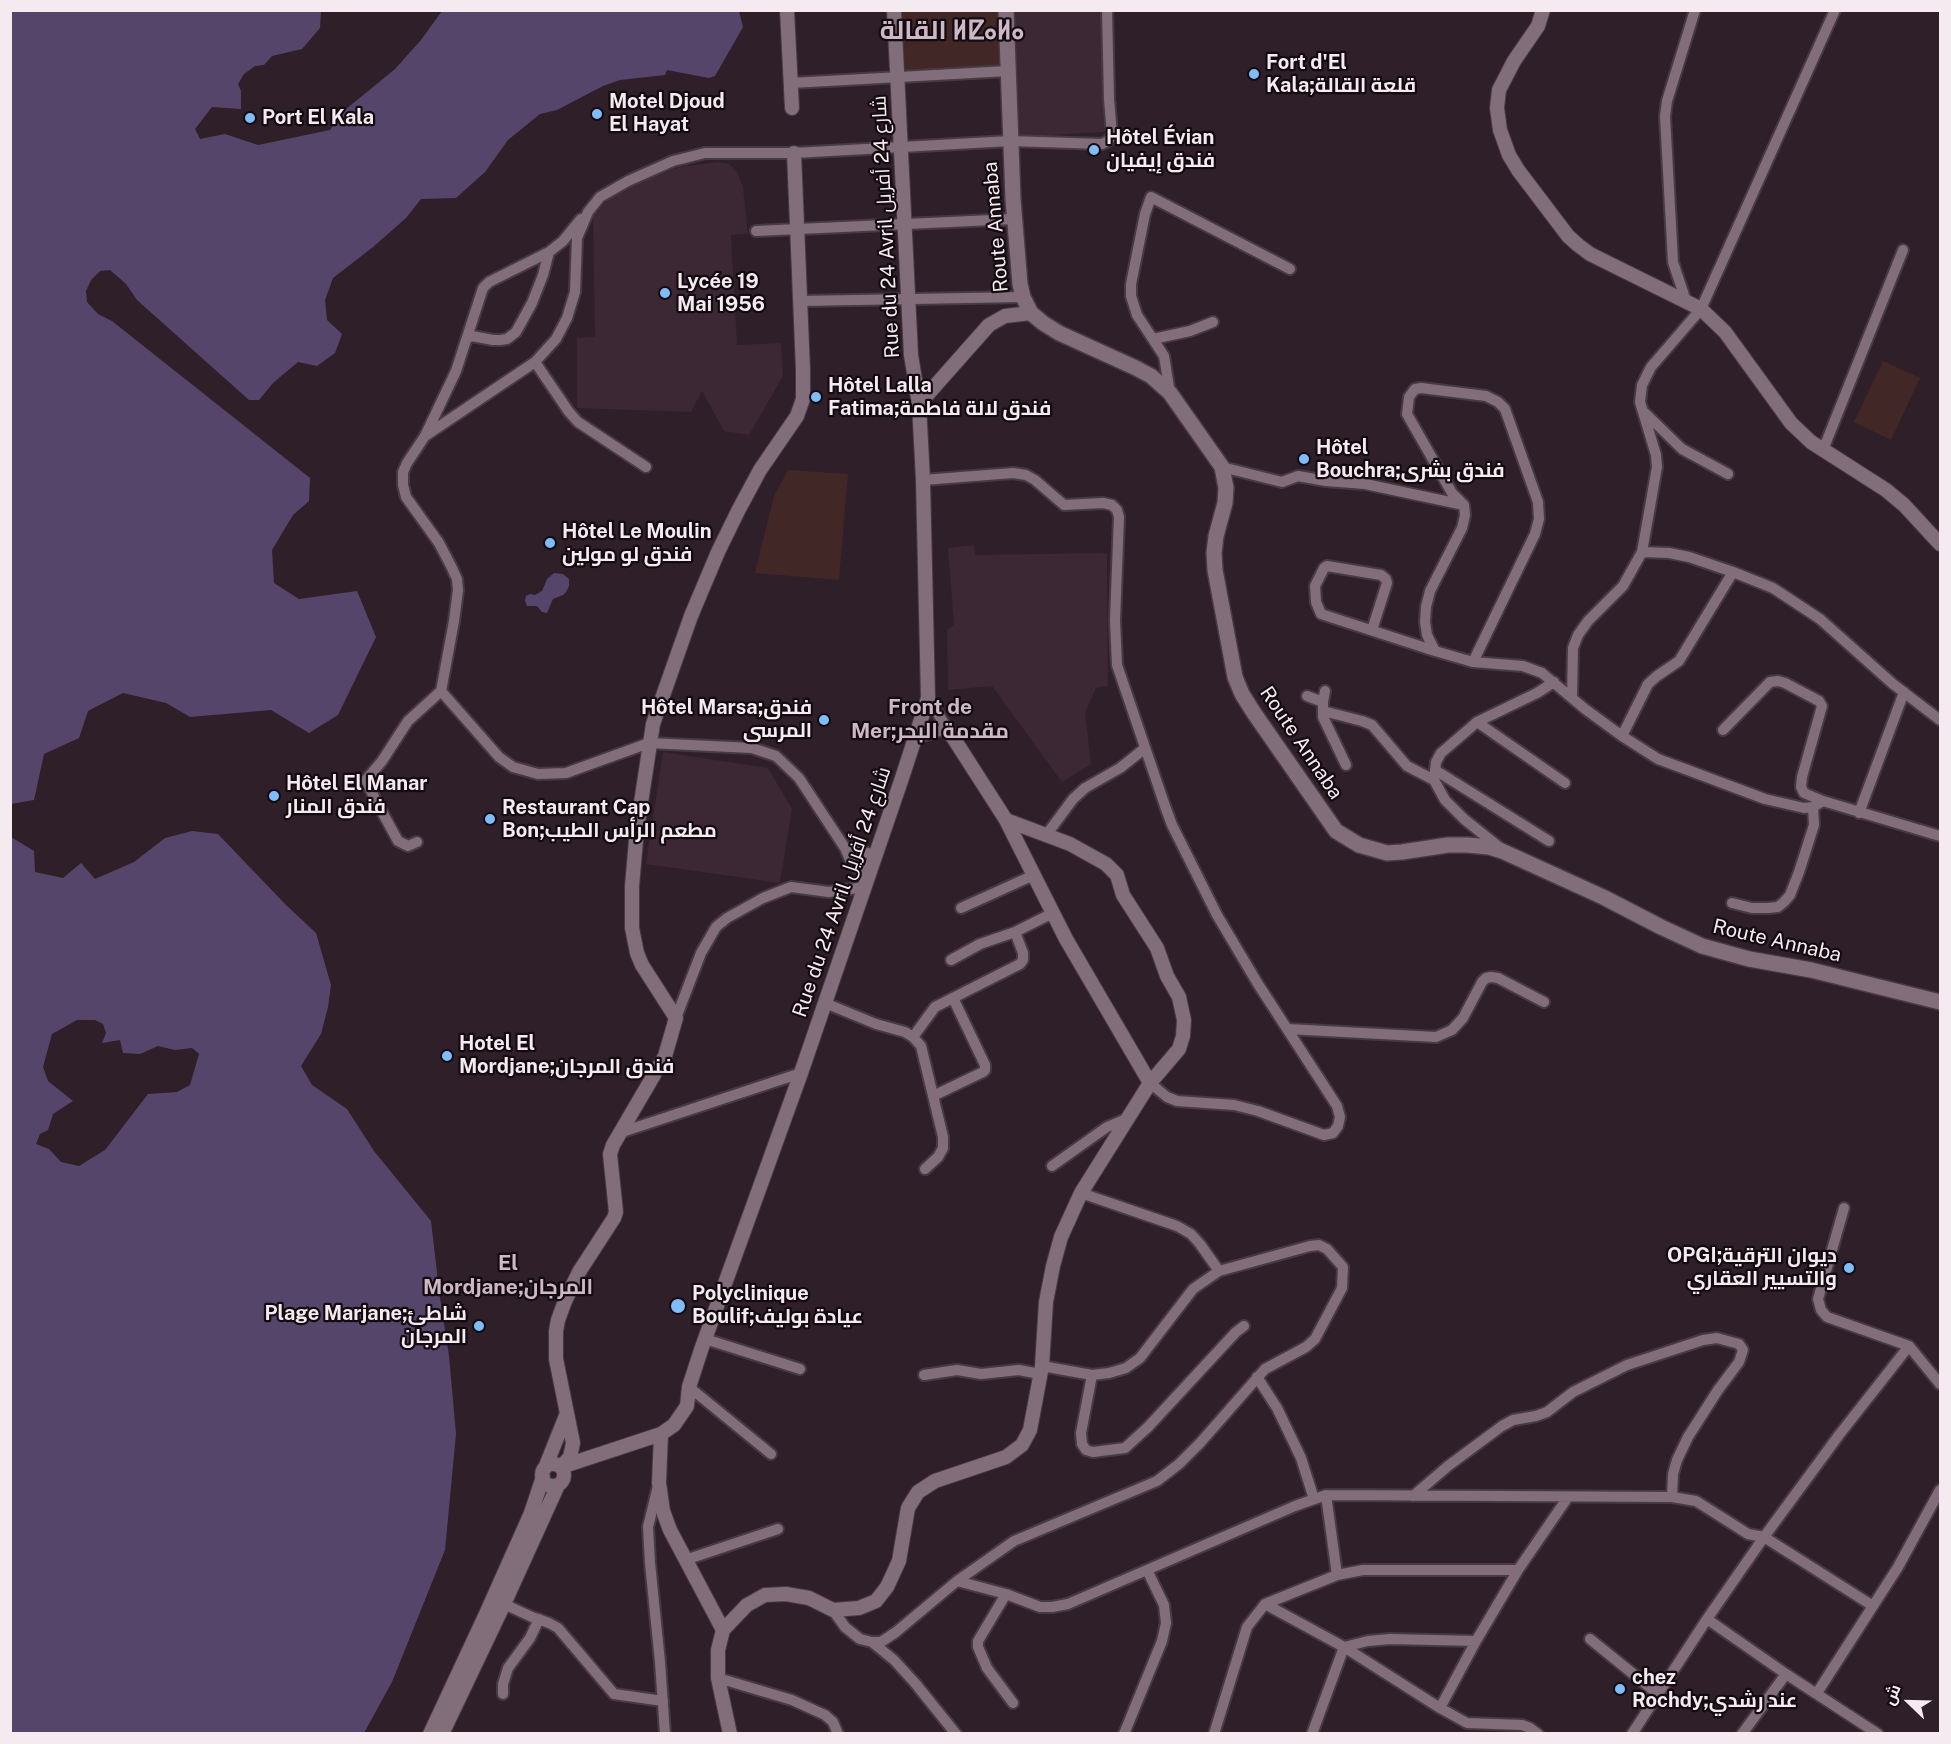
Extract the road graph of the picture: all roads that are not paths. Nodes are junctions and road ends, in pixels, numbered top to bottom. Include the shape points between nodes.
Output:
1 (787, 10) edge
2 (894, 10) edge
3 (1006, 10) edge
4 (1107, 10) edge
5 (1543, 10) edge
6 (1695, 10) edge
7 (1835, 10) edge
8 (1008, 71) junction
9 (898, 77) junction
10 (791, 83) junction
11 (792, 108) dead end
12 (1010, 141) junction
13 (902, 146) junction
14 (794, 153) junction
15 (588, 212) junction
16 (1014, 219) junction
17 (906, 224) junction
18 (797, 229) junction
19 (756, 231) dead end
20 (1903, 250) dead end
21 (549, 252) junction
22 (1290, 269) dead end
23 (1023, 297) junction
24 (909, 300) junction
25 (801, 301) junction
26 (1686, 301) junction
27 (1701, 309) junction
28 (1030, 313) junction
29 (1213, 322) dead end
30 (467, 338) junction
31 (1152, 339) junction
32 (535, 362) junction
33 (1170, 393) junction
34 (919, 404) junction
35 (1642, 410) junction
36 (425, 436) junction
37 (1823, 450) junction
38 (646, 467) dead end
39 (1222, 467) junction
40 (1728, 474) dead end
41 (924, 480) junction
42 (1464, 505) junction
43 (1939, 539) edge
44 (1642, 552) junction
45 (1733, 572) junction
46 (1372, 630) junction
47 (1435, 651) junction
48 (1473, 662) junction
49 (1554, 682) junction
50 (441, 692) junction
51 (1904, 692) junction
52 (1307, 696) dead end
53 (1572, 697) junction
54 (928, 698) junction
55 (1324, 701) junction
56 (1941, 720) edge
57 (1478, 723) junction
58 (947, 728) junction
59 (1723, 730) dead end
60 (1622, 736) junction
61 (915, 740) junction
62 (649, 743) junction
63 (1144, 747) junction
64 (1346, 765) dead end
65 (1434, 775) junction
66 (1565, 783) dead end
67 (1818, 804) junction
68 (1859, 813) junction
69 (1006, 820) junction
70 (1047, 834) junction
71 (1941, 836) edge
72 (1549, 841) dead end
73 (417, 842) dead end
74 (844, 848) junction
75 (1505, 852) junction
76 (876, 855) junction
77 (1034, 875) junction
78 (867, 881) junction
79 (1732, 903) dead end
80 (961, 908) dead end
81 (1053, 913) junction
82 (1015, 932) junction
83 (951, 960) dead end
84 (952, 998) junction
85 (1544, 1002) dead end
86 (1941, 1002) edge
87 (825, 1003) junction
88 (676, 1018) junction
89 (1288, 1029) junction
90 (913, 1037) junction
91 (801, 1073) junction
92 (1150, 1083) junction
93 (933, 1096) junction
94 (1126, 1119) junction
95 (622, 1132) junction
96 (1052, 1166) dead end
97 (925, 1169) dead end
98 (1081, 1193) junction
99 (1845, 1208) dead end
100 (1219, 1271) junction
101 (1244, 1326) dead end
102 (705, 1339) junction
103 (1909, 1346) junction
104 (800, 1369) dead end
105 (1041, 1370) junction
106 (1092, 1375) junction
107 (924, 1376) dead end
108 (1257, 1377) junction
109 (1941, 1384) edge
110 (689, 1387) junction
111 (567, 1411) junction
112 (661, 1434) junction
113 (771, 1454) dead end
114 (592, 1457) junction
115 (561, 1467) junction
116 (544, 1472) junction
117 (560, 1483) junction
118 (659, 1483) junction
119 (1941, 1490) edge
120 (1326, 1495) junction
121 (1413, 1496) junction
122 (1568, 1497) junction
123 (1672, 1497) junction
124 (1314, 1499) junction
125 (778, 1529) dead end
126 (1764, 1537) junction
127 (685, 1560) junction
128 (1147, 1570) junction
129 (1518, 1570) junction
130 (1337, 1575) junction
131 (957, 1581) junction
132 (1006, 1594) junction
133 (504, 1604) junction
134 (1265, 1604) junction
135 (1873, 1606) junction
136 (833, 1610) junction
137 (539, 1619) junction
138 (1707, 1619) junction
139 (723, 1630) junction
140 (1590, 1638) dead end
141 (1476, 1641) junction
142 (872, 1642) junction
143 (1344, 1647) junction
144 (1786, 1674) junction
145 (718, 1678) junction
146 (1817, 1693) junction
147 (503, 1694) dead end
148 (1658, 1694) junction
149 (663, 1701) junction
150 (1013, 1703) dead end
151 (1440, 1708) junction
152 (1865, 1730) edge
153 (430, 1734) edge
154 (442, 1734) edge
155 (664, 1734) edge
156 (730, 1734) edge
157 (838, 1734) edge
158 (956, 1734) edge
159 (1124, 1734) edge
160 (1214, 1734) edge
161 (1312, 1734) edge
162 (1538, 1734) edge
163 (1632, 1734) edge
164 (1742, 1734) edge
165 (1878, 1734) edge

1 - 10 street
2 - 9 street, Rue du 24 Avril شارع 24 أفريل
3 - 8 main road, Route Annaba
4 - 12 street via 1112,135 1108,141
5 - 26 street via 1538,26 1499,90 1500,130 1509,155 1578,245
6 - 26 street via 1666,101 1665,116 1673,262
7 - 27 street
8 - 9 street
8 - 12 main road, Route Annaba
9 - 10 street
9 - 13 street, Rue du 24 Avril شارع 24 أفريل
10 - 11 street
12 - 13 street
12 - 16 main road, Route Annaba
13 - 14 street
13 - 17 street, Rue du 24 Avril شارع 24 أفريل
14 - 15 street via 692,155 613,188
14 - 18 street
15 - 21 street
15 - 32 street via 577,238 575,292 567,318 556,339
16 - 17 street
16 - 23 main road, Route Annaba
17 - 18 street
17 - 24 street, Rue du 24 Avril شارع 24 أفريل
18 - 19 street
18 - 25 street
20 - 37 street
21 - 30 street via 483,288
21 - 30 street via 539,285 516,332 500,340
22 - 31 street via 1151,197 1131,296
23 - 24 street
23 - 28 main road, Route Annaba
24 - 25 street
24 - 34 street, Rue du 24 Avril شارع 24 أفريل via 911,355
25 - 62 street via 801,406 760,470 718,552 671,670
26 - 27 street
27 - 35 street via 1651,367 1642,385
27 - 37 street via 1725,332 1791,423
28 - 33 main road, Route Annaba via 1059,333 1144,372
28 - 34 street via 1005,316 989,325
29 - 31 street
30 - 36 street
31 - 33 street via 1164,356
32 - 36 street
32 - 38 street via 578,422
33 - 39 main road, Route Annaba
34 - 41 street, Rue du 24 Avril شارع 24 أفريل
35 - 40 street via 1682,449
35 - 44 street via 1658,467
36 - 50 street via 407,463 403,485 406,497 439,543 457,579
37 - 43 street via 1886,490
39 - 42 street via 1282,482 1298,476 1365,484
39 - 75 main road, Route Annaba via 1225,503 1216,536 1215,570 1235,677 1254,713 1325,817 1349,840 1387,853 1448,845 1489,847
41 - 54 street, Rue du 24 Avril شارع 24 أفريل
41 - 63 street via 1026,475 1064,505 1102,503 1117,510 1118,665
42 - 47 street via 1462,528 1426,607 1427,635
42 - 48 street via 1452,493 1407,414 1409,397 1415,389 1486,396 1505,408 1538,502 1535,534
44 - 45 street via 1689,557
44 - 53 street via 1623,586 1578,634 1573,648
45 - 51 street via 1773,588 1820,619
45 - 60 street via 1679,661 1648,684
46 - 46 street via 1321,614 1315,586 1324,568 1338,567 1386,579
46 - 47 street
47 - 48 street
48 - 49 street via 1522,666
49 - 53 street
49 - 57 street
50 - 62 street via 499,757 532,773 566,773
50 - 73 street via 408,721 366,780 398,841 408,846
51 - 56 street
51 - 68 street
52 - 55 street
53 - 60 street
54 - 58 street
54 - 61 street, Rue du 24 Avril شارع 24 أفريل
55 - 64 street via 1325,724
55 - 65 street via 1372,725 1407,766
57 - 65 street via 1441,753
57 - 66 street
58 - 61 street
58 - 69 street
59 - 67 street via 1770,682 1785,683 1819,701 1821,712 1801,787
60 - 67 street via 1658,759 1765,799 1804,808
61 - 76 street, Rue du 24 Avril شارع 24 أفريل
62 - 74 street via 752,748 776,756 799,778
62 - 88 street via 632,886 632,928 642,965
63 - 70 street via 1120,768 1085,788
63 - 89 street via 1172,825 1217,915
65 - 72 street
65 - 75 street via 1454,810
67 - 68 street
67 - 79 street via 1793,887 1784,902 1768,909
68 - 71 street
69 - 70 street
69 - 77 street
70 - 92 street via 1086,852 1117,875 1123,895 1157,948 1179,998 1184,1020 1182,1042
74 - 76 street
74 - 78 street
75 - 86 main road, Route Annaba via 1702,946
76 - 78 street, Rue du 24 Avril شارع 24 أفريل
77 - 80 street
77 - 81 street
78 - 87 street, Rue du 24 Avril شارع 24 أفريل
78 - 88 street via 829,892 791,887 727,918 716,927 701,953
81 - 82 street
81 - 92 street
82 - 83 street via 980,944
82 - 84 street via 1023,952 1020,964
84 - 90 street via 931,1010
84 - 93 street via 985,1070
85 - 89 street via 1491,977 1482,982 1463,1018 1452,1030 1436,1037
87 - 90 street
87 - 91 street, Rue du 24 Avril شارع 24 أفريل
88 - 95 street via 665,1056
89 - 92 street via 1337,1106 1340,1117 1333,1133 1324,1135 1234,1105 1177,1101 1167,1098
90 - 93 street via 921,1046
91 - 95 street
91 - 102 street, Rue du 24 Avril شارع 24 أفريل
92 - 94 street
93 - 97 street via 943,1148
94 - 96 street via 1107,1127
94 - 98 street
95 - 111 street via 610,1154 616,1212 579,1272 556,1332 556,1359
98 - 100 street via 1178,1226 1191,1234
98 - 105 street via 1053,1266
99 - 103 street via 1819,1305 1827,1317
100 - 106 street via 1193,1289 1140,1358 1126,1368
100 - 108 street via 1319,1245 1343,1267 1342,1288 1315,1340
101 - 106 street via 1125,1448 1093,1452 1082,1444
102 - 104 street
102 - 110 street, Rue du 24 Avril شارع 24 أفريل
103 - 109 street
103 - 126 street
105 - 106 street
105 - 107 street via 989,1374 957,1370
105 - 136 street via 1030,1430 1022,1445 1006,1457 935,1481 918,1492 908,1508 899,1561 887,1587 876,1601 859,1608
108 - 124 street via 1301,1458
108 - 131 street via 1200,1443 1157,1481 1014,1541
110 - 112 street, Rue du 24 Avril شارع 24 أفريل via 687,1406 674,1425
110 - 113 street
111 - 115 street via 573,1443 570,1456
111 - 116 street
112 - 114 street, Rue du 24 Avril شارع 24 أفريل
112 - 118 street
114 - 115 street, Rue du 24 Avril شارع 24 أفريل
114 - 117 street
115 - 116 street via 551,1465
115 - 117 street via 564,1473
116 - 117 street via 548,1484
116 - 153 street via 531,1513
117 - 133 street
118 - 127 street via 663,1511
118 - 149 street via 648,1527
119 - 135 street
120 - 121 street
120 - 124 street
120 - 130 street
121 - 122 street
121 - 123 street via 1502,1426 1547,1412 1573,1392 1627,1365 1703,1340 1717,1338 1739,1344 1743,1350 1739,1362 1688,1437 1677,1460 1672,1474
122 - 123 street
122 - 129 street
123 - 126 street via 1696,1502 1748,1534
124 - 128 street
125 - 127 street
126 - 135 street
126 - 138 street
127 - 139 street
128 - 132 street via 1053,1607 1040,1607
128 - 159 street via 1164,1605 1166,1623
129 - 130 street via 1363,1570
129 - 141 street
130 - 134 street
131 - 132 street
131 - 142 street via 896,1632 881,1642
132 - 150 street via 978,1647 987,1668
133 - 137 street
133 - 154 street
134 - 143 street
134 - 160 street via 1247,1627
135 - 146 street
136 - 139 street via 809,1598 765,1596 747,1605
136 - 142 street via 845,1627 860,1639
137 - 147 street via 508,1668
137 - 149 street via 558,1628 614,1694
138 - 144 street
138 - 148 street
139 - 145 street
140 - 148 street
141 - 143 street via 1390,1639
141 - 151 street
142 - 158 street via 915,1683
143 - 151 street
143 - 161 street
144 - 146 street
144 - 164 street
145 - 156 street
145 - 157 street via 792,1700 825,1715
146 - 152 street
148 - 163 street
149 - 155 street
151 - 162 street via 1467,1723 1522,1725
152 - 165 street

